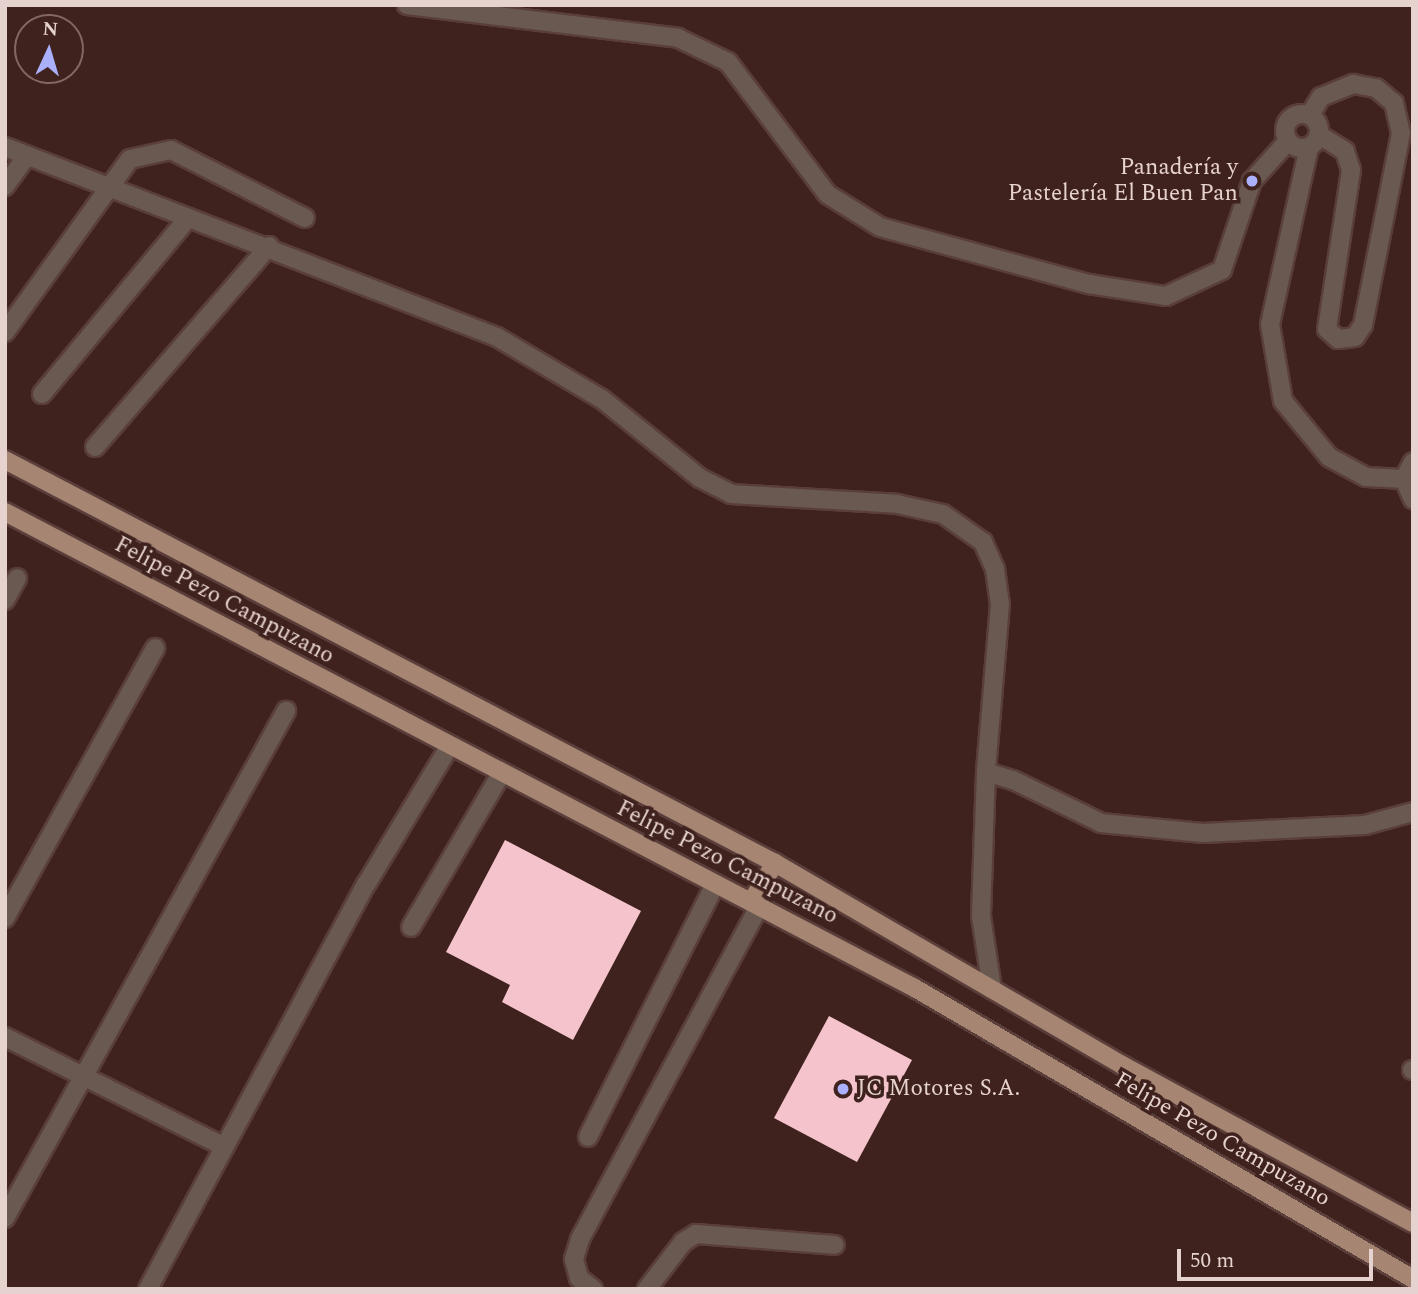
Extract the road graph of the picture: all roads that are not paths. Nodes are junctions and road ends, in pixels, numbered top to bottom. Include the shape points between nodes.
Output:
1 (407, 5) edge
2 (1310, 115) junction
3 (1288, 141) junction
4 (1314, 141) junction
5 (5, 147) edge
6 (25, 158) junction
7 (5, 186) edge
8 (111, 191) junction
9 (188, 218) junction
10 (306, 218) dead end
11 (269, 246) junction
12 (5, 332) edge
13 (42, 394) dead end
14 (95, 447) dead end
15 (5, 460) edge
16 (1413, 462) edge
17 (1404, 479) junction
18 (1413, 499) edge
19 (5, 512) edge
20 (17, 578) dead end
21 (5, 600) edge
22 (155, 648) dead end
23 (286, 711) dead end
24 (449, 747) junction
25 (986, 772) junction
26 (501, 774) junction
27 (1413, 812) edge
28 (775, 863) junction
29 (715, 884) junction
30 (755, 905) junction
31 (5, 918) edge
32 (411, 927) dead end
33 (992, 989) junction
34 (5, 1037) edge
35 (81, 1074) junction
36 (588, 1137) dead end
37 (223, 1146) junction
38 (5, 1218) edge
39 (1413, 1223) edge
40 (835, 1245) dead end
41 (1413, 1279) edge
42 (148, 1289) edge
43 (593, 1289) edge
44 (647, 1289) edge

1 - 3 street via 678,38 728,62 827,194 880,227 1088,284 1166,296 1222,270 1252,181
2 - 3 street via 1288,119 1284,134
2 - 4 street via 1316,120
2 - 4 street via 1321,97 1353,84 1376,88 1394,103 1401,133 1363,325 1355,337 1338,339 1326,329 1351,170 1345,151
3 - 4 street via 1294,146
4 - 17 street via 1270,324 1283,401 1329,457 1366,477
5 - 6 street
6 - 7 street
6 - 8 street
8 - 9 street
8 - 10 street via 130,159 171,150
8 - 12 street
9 - 11 street
9 - 13 street
11 - 14 street
11 - 25 street via 497,337 602,400 700,478 731,494 897,504 943,514 983,542 995,569 1000,604
15 - 28 main road, Felipe Pezo Campuzano
16 - 17 street
17 - 18 street
19 - 24 main road, Felipe Pezo Campuzano
20 - 21 street
22 - 31 street
23 - 35 street
24 - 26 main road, Felipe Pezo Campuzano
24 - 37 street via 367,883
25 - 27 street via 1013,780 1101,823 1126,826 1203,833 1365,825
25 - 33 street via 981,916
26 - 29 main road, Felipe Pezo Campuzano
26 - 32 street
28 - 30 main road
28 - 33 main road, Felipe Pezo Campuzano
29 - 30 main road, Felipe Pezo Campuzano
29 - 36 street
30 - 41 main road, Felipe Pezo Campuzano via 913,987
30 - 43 street via 580,1239 574,1259 579,1278
33 - 39 main road, Felipe Pezo Campuzano
34 - 35 street
35 - 37 street
35 - 38 street
37 - 42 street
40 - 44 street via 696,1234 683,1242

